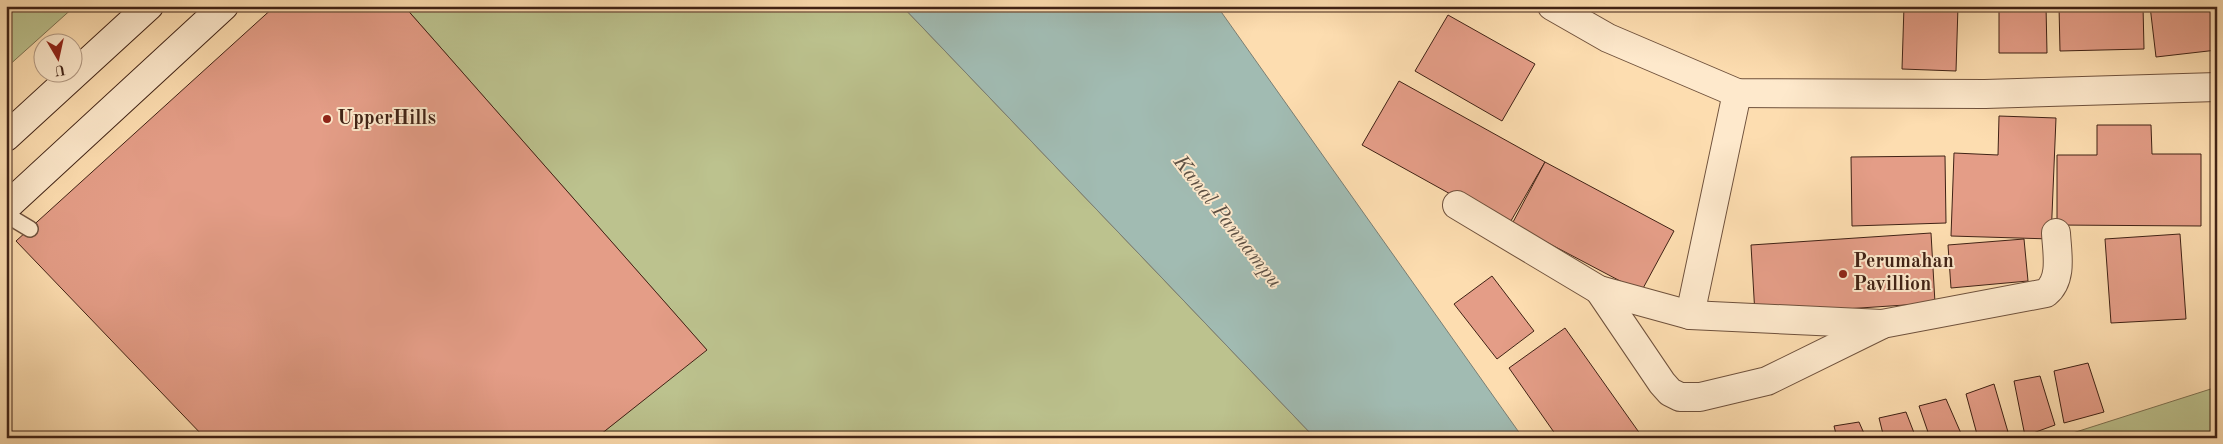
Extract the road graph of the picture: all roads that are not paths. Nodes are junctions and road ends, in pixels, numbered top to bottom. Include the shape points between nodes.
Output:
1 (149, 6) edge
2 (224, 6) edge
3 (1552, 6) edge
4 (2217, 88) edge
5 (1737, 93) junction
6 (6, 137) edge
7 (1457, 205) dead end
8 (6, 207) edge
9 (6, 218) edge
10 (30, 229) dead end
11 (2056, 234) dead end
12 (1599, 290) junction
13 (1690, 315) junction
14 (1882, 324) junction

1 - 6 street
2 - 8 street
3 - 5 street via 1608,38
4 - 5 street via 1985,94
5 - 13 street
7 - 12 street
9 - 10 lane
11 - 14 street via 2058,272 2052,289 2046,293
12 - 13 street
12 - 14 street via 1662,384 1680,397 1710,396 1767,381
13 - 14 street

